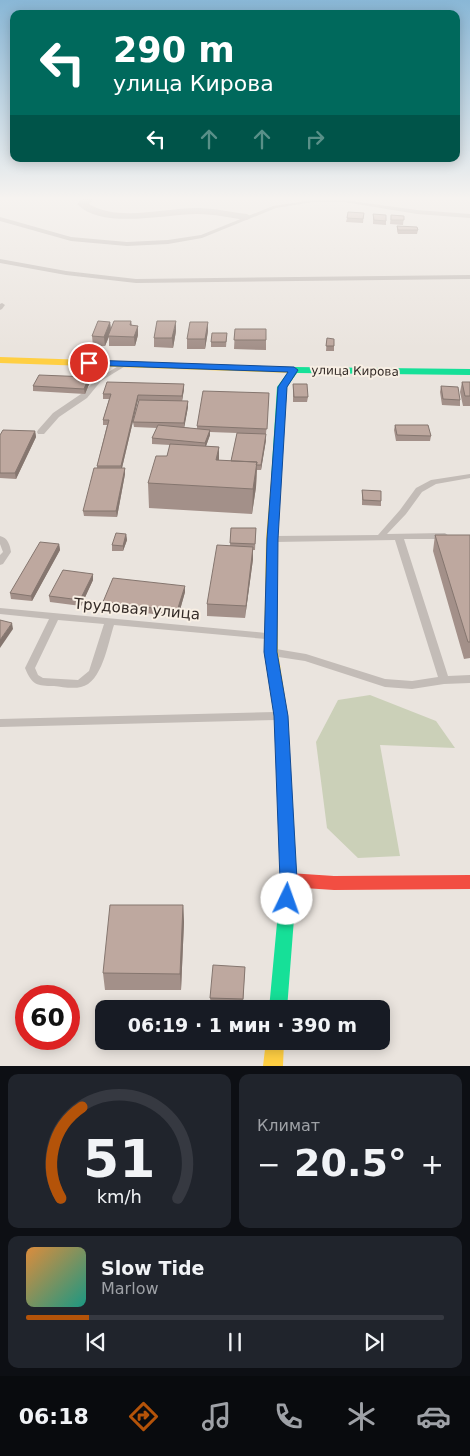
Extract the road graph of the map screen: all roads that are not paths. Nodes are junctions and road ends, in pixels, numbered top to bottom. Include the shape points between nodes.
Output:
1 (0, 261) edge
2 (470, 277) edge
3 (0, 360) edge
4 (125, 364) junction
5 (294, 370) junction
6 (470, 372) edge
7 (41, 432) dead end
8 (470, 476) edge
9 (381, 536) junction
10 (452, 536) edge
11 (399, 537) junction
12 (0, 539) edge
13 (272, 539) junction
14 (0, 562) edge
15 (0, 611) edge
16 (55, 616) junction
17 (110, 621) junction
18 (271, 636) junction
19 (271, 652) junction
20 (470, 679) edge
21 (444, 680) junction
22 (281, 716) junction
23 (0, 723) edge
24 (288, 880) junction
25 (469, 886) edge
26 (279, 1000) edge
27 (274, 1050) edge
28 (273, 1066) edge

1 - 2 lane via 136,281
3 - 4 main road, улица Кирова
4 - 5 main road, улица Кирова
4 - 7 lane via 99,380 84,396 56,415
5 - 6 main road, улица Кирова
5 - 13 main road via 282,387
8 - 9 lane via 434,482 419,490
9 - 11 lane
9 - 13 lane
10 - 11 lane
11 - 21 lane
12 - 14 lane via 8,552
13 - 18 main road
15 - 16 lane, Трудовая улица
16 - 17 lane, Трудовая улица
16 - 17 lane via 30,668 34,678 41,682 80,684 90,678
17 - 18 lane, Трудовая улица
18 - 19 main road
19 - 21 lane via 306,658 385,683 412,685
19 - 22 main road
20 - 21 lane
22 - 23 lane
22 - 24 main road
24 - 25 main road
24 - 26 main road
27 - 28 main road

